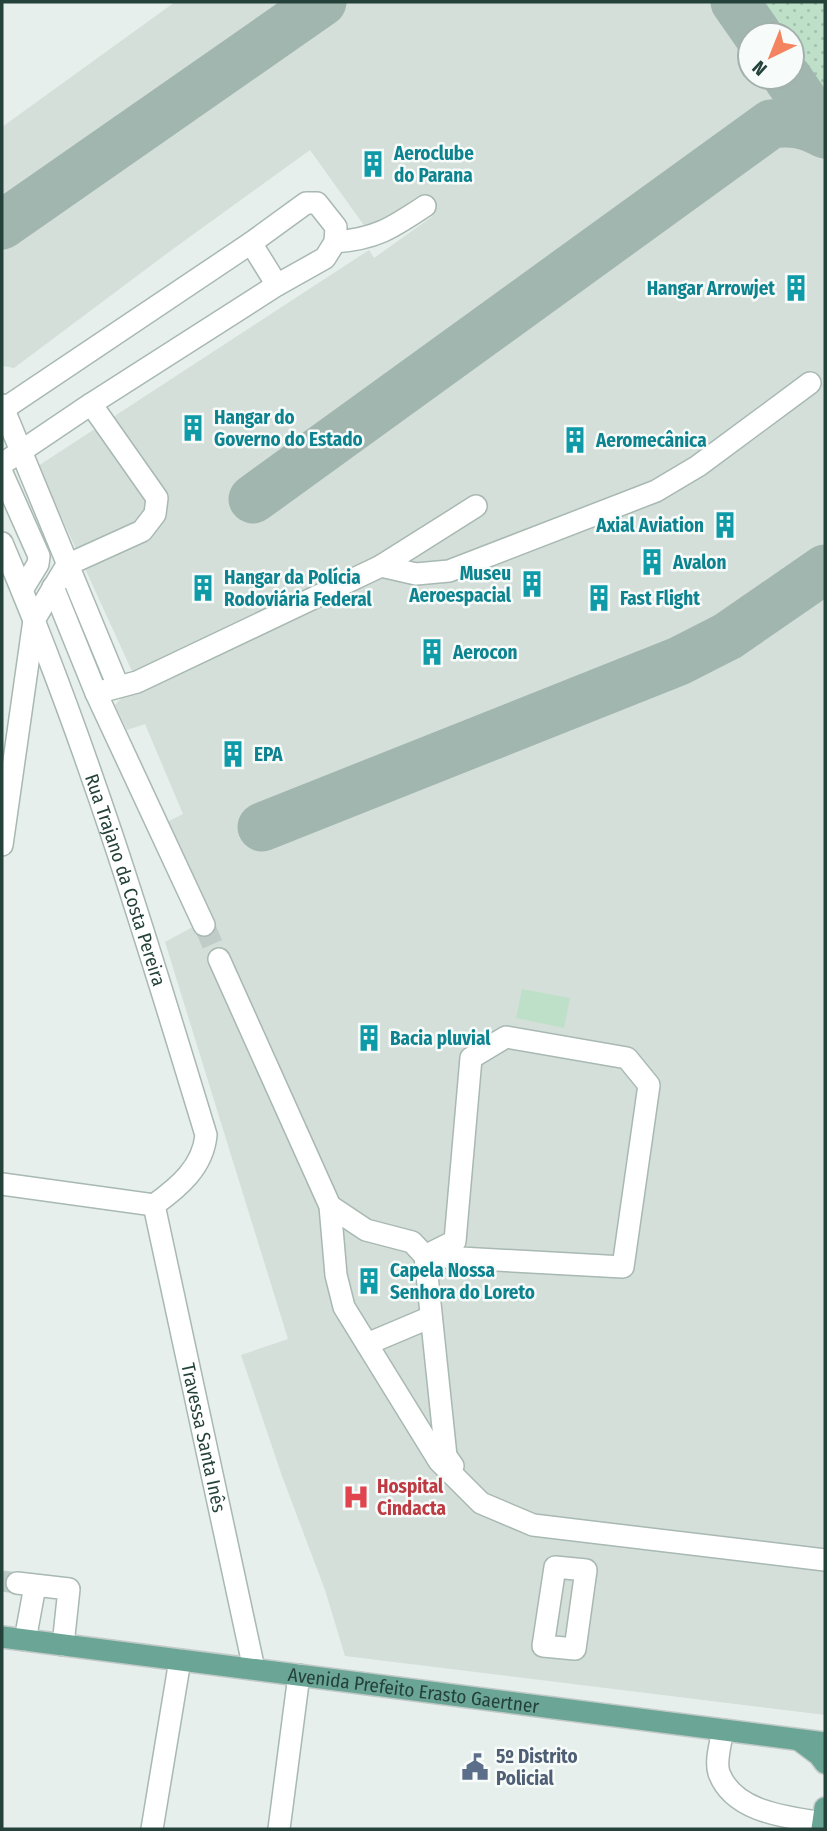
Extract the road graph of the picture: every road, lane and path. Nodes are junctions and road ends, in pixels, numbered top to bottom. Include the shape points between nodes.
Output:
1 (425, 206) dead end
2 (335, 242) junction
3 (251, 243) junction
4 (277, 285) junction
5 (810, 383) dead end
6 (92, 404) junction
7 (2, 408) edge
8 (21, 451) junction
9 (2, 464) edge
10 (2, 473) edge
11 (476, 506) dead end
12 (2, 543) edge
13 (67, 565) junction
14 (381, 566) junction
15 (53, 587) junction
16 (22, 590) junction
17 (34, 620) junction
18 (118, 686) junction
19 (96, 693) junction
20 (4, 817) edge
21 (2, 845) edge
22 (204, 925) tunnel mouth
23 (219, 959) tunnel mouth
24 (2, 1184) edge
25 (154, 1205) junction
26 (330, 1206) junction
27 (366, 1230) junction
28 (425, 1256) junction
29 (334, 1258) junction
30 (431, 1317) junction
31 (367, 1344) junction
32 (481, 1503) junction
33 (584, 1531) junction
34 (825, 1560) edge
35 (577, 1569) dead end
36 (2, 1637) edge
37 (25, 1640) junction
38 (62, 1645) junction
39 (180, 1660) junction
40 (254, 1669) junction
41 (299, 1675) junction
42 (723, 1730) junction
43 (797, 1739) junction
44 (825, 1743) edge
45 (825, 1763) edge
46 (823, 1820) edge
47 (152, 1829) edge
48 (279, 1829) edge

1 - 2 street via 386,232
2 - 3 street via 336,227 317,203 306,203
2 - 4 street via 325,258
3 - 4 street
3 - 7 street
4 - 6 street
5 - 14 street via 698,466 656,491 449,571 416,574
6 - 8 street
6 - 13 street via 157,498 155,514 142,531
7 - 8 street
8 - 9 street
8 - 13 street
10 - 16 street via 39,556
11 - 14 street
12 - 16 street, Rua Trajano da Costa Pereira
13 - 15 street
13 - 18 street
14 - 18 street via 137,682
15 - 17 street
15 - 19 street
16 - 17 street, Rua Trajano da Costa Pereira
17 - 20 street
17 - 25 street, Rua Trajano da Costa Pereira via 106,813 206,1135 193,1170
18 - 19 street
19 - 22 street
20 - 21 street
23 - 26 street
24 - 25 street
25 - 40 street, Travessa Santa Inês
26 - 27 street
26 - 29 street
27 - 28 street via 412,1242
27 - 29 street
28 - 28 street via 624,1267 649,1085 627,1058 506,1037 471,1058 455,1241
28 - 30 street
29 - 31 street via 344,1307
30 - 31 street
30 - 32 street via 446,1456
31 - 32 street via 439,1461
32 - 33 street via 533,1525
33 - 34 street
33 - 35 street
36 - 37 main road, Avenida Prefeito Erasto Gaertner
37 - 38 main road, Avenida Prefeito Erasto Gaertner
37 - 38 street via 26,1584 69,1590
38 - 39 main road, Avenida Prefeito Erasto Gaertner
39 - 40 main road, Avenida Prefeito Erasto Gaertner
39 - 47 street
40 - 41 main road, Avenida Prefeito Erasto Gaertner
41 - 42 main road, Avenida Prefeito Erasto Gaertner
41 - 48 street
42 - 43 main road, Avenida Prefeito Erasto Gaertner
42 - 46 street via 718,1772 732,1794 765,1812
43 - 44 main road, Avenida Prefeito Erasto Gaertner
43 - 45 main road

